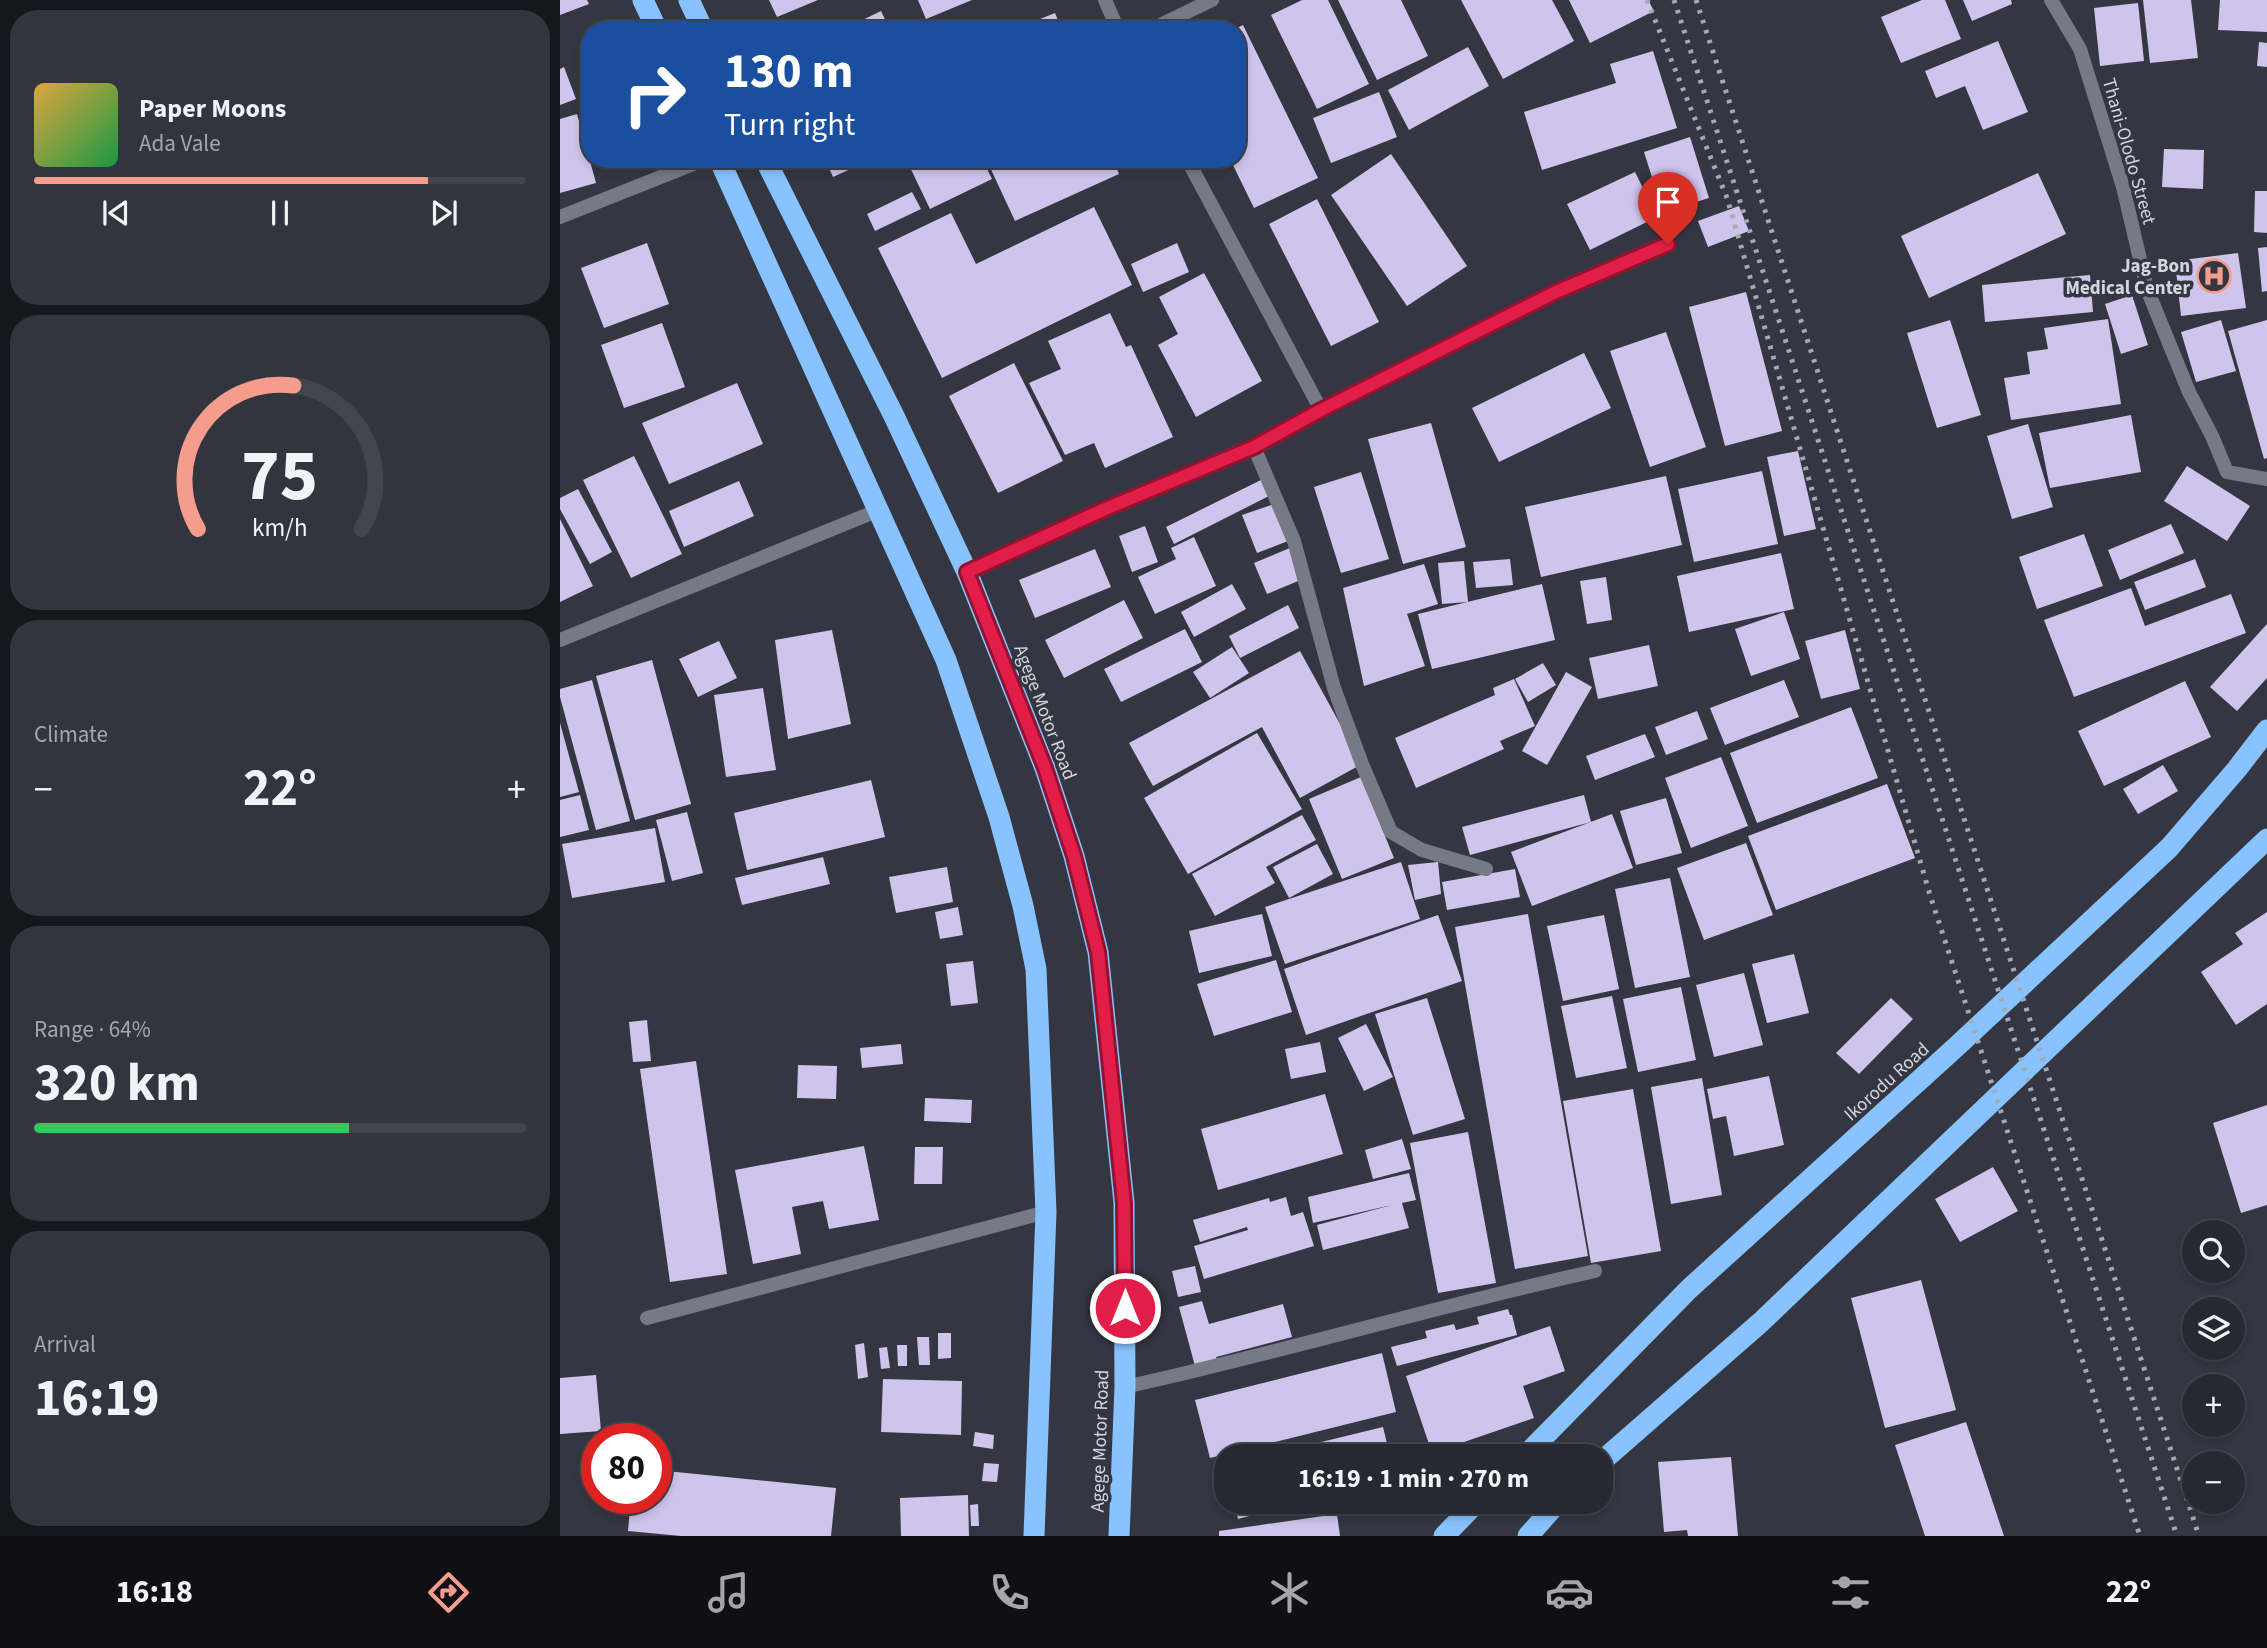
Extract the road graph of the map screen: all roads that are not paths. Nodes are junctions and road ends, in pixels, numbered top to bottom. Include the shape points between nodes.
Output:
1 (643, 0) edge
2 (690, 0) edge
3 (1105, 0) edge
4 (1212, 0) edge
5 (2051, 0) edge
6 (653, 21) edge
7 (700, 21) edge
8 (1114, 21) edge
9 (1169, 21) edge
10 (683, 168) edge
11 (723, 168) edge
12 (770, 168) edge
13 (1191, 168) edge
14 (560, 217) edge
15 (1668, 244) dead end
16 (1321, 410) junction
17 (1254, 447) junction
18 (2267, 479) edge
19 (879, 510) junction
20 (967, 572) junction
21 (560, 640) edge
22 (2267, 730) edge
23 (2267, 839) edge
24 (1486, 869) dead end
25 (1046, 1212) junction
26 (1595, 1271) dead end
27 (647, 1318) dead end
28 (1125, 1387) junction
29 (1537, 1444) edge
30 (1613, 1452) edge
31 (1465, 1514) edge
32 (1547, 1514) edge
33 (1034, 1536) edge
34 (1119, 1536) edge
35 (1444, 1536) edge
36 (1528, 1536) edge

1 - 6 highway
2 - 7 highway
3 - 8 street
4 - 9 street
5 - 18 street, Thani-Olodo Street via 2080,49 2123,187 2147,289 2189,392 2227,472
10 - 14 street
11 - 19 highway
12 - 20 highway, Agege Motor Road
13 - 16 street
15 - 16 street via 1556,292
16 - 17 street
17 - 20 street
17 - 24 street via 1294,541 1335,688 1391,832 1422,850
19 - 21 street
19 - 25 highway via 946,660 999,817 1023,906 1036,969
20 - 28 highway, Agege Motor Road via 1045,768 1074,856 1098,952 1124,1203
22 - 29 highway, Ikorodu Road via 2169,848 1689,1289
23 - 30 highway via 1761,1322
25 - 27 street
25 - 33 highway
26 - 28 street
28 - 34 highway, Agege Motor Road
31 - 35 highway
32 - 36 highway

